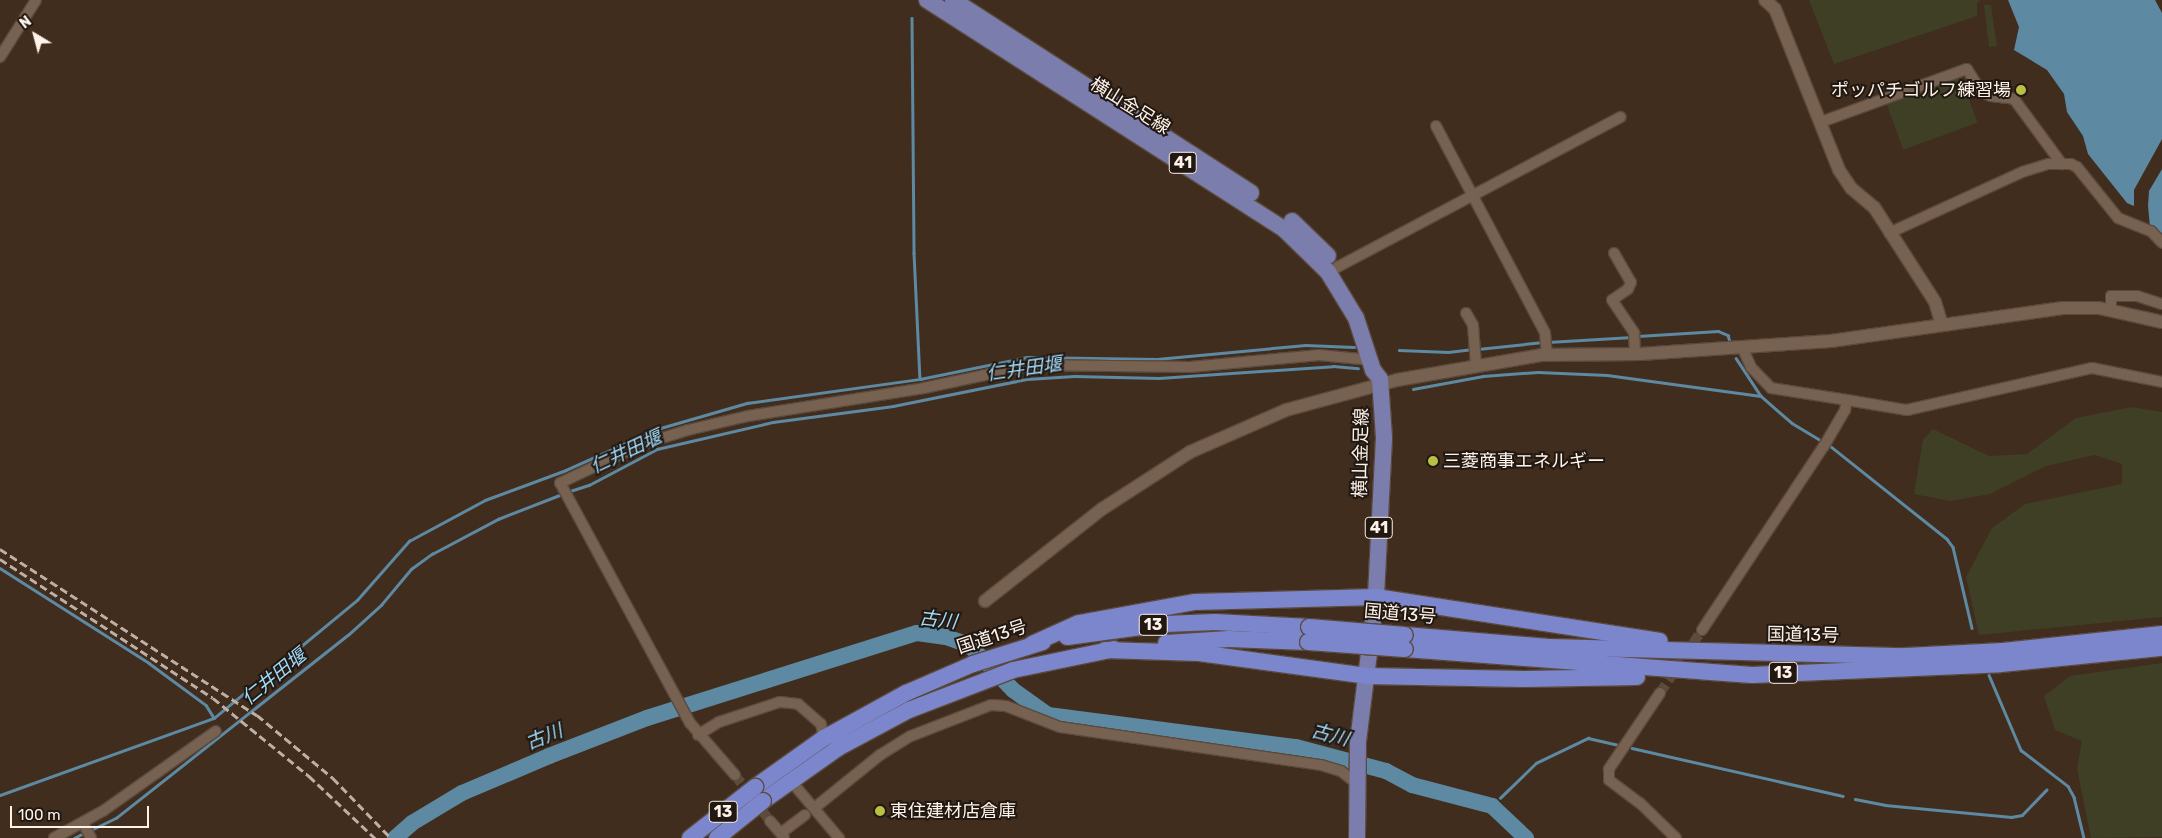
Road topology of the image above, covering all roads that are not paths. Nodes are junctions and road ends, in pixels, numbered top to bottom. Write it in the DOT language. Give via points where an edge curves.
graph roads {
  1 [pos="36,0"];
  2 [pos="927,0"];
  3 [pos="953,0"];
  4 [pos="1765,0"];
  5 [pos="0,57"];
  6 [pos="1621,117"];
  7 [pos="1821,122"];
  8 [pos="1436,126"];
  9 [pos="2062,164"];
  10 [pos="1473,195"];
  11 [pos="1888,232"];
  12 [pos="2162,243"];
  13 [pos="1614,253"];
  14 [pos="1333,270"];
  15 [pos="2162,304"];
  16 [pos="2111,311"];
  17 [pos="1466,313"];
  18 [pos="2162,322"];
  19 [pos="1942,325"];
  20 [pos="1634,344"];
  21 [pos="1547,347"];
  22 [pos="1743,349"];
  23 [pos="1475,354"];
  24 [pos="1371,360"];
  25 [pos="1380,382"];
  26 [pos="2162,382"];
  27 [pos="1847,400"];
  28 [pos="1376,597"];
  29 [pos="985,601"];
  30 [pos="1702,630"];
  31 [pos="1308,634"];
  32 [pos="2162,634"];
  33 [pos="1405,642"];
  34 [pos="1032,644"];
  35 [pos="2162,648"];
  36 [pos="1105,650"];
  37 [pos="1774,654"];
  38 [pos="1752,674"];
  39 [pos="1366,676"];
  40 [pos="1660,693"];
  41 [pos="216,731"];
  42 [pos="698,735"];
  43 [pos="824,738"];
  44 [pos="735,775"];
  45 [pos="791,781"];
  46 [pos="1357,784"];
  47 [pos="818,805"];
  48 [pos="805,815"];
  49 [pos="770,820"];
  50 [pos="83,823"];
  51 [pos="783,836"];
  52 [pos="54,838"];
  53 [pos="91,838"];
  54 [pos="690,838"];
  55 [pos="717,838"];
  56 [pos="839,838"];
  57 [pos="1356,838"];
  58 [pos="1676,838"];
  1 -- 5 [label="street"];
  2 -- 14 [label="main road, 横山金足線 / 41" via="1270,218"];
  3 -- 14 [label="main road, 横山金足線 / 41" via="1278,211 1312,238"];
  4 -- 7 [label="street" via="1775,9"];
  6 -- 10 [label="street"];
  7 -- 9 [label="street" via="1967,69 1982,91 2014,99"];
  7 -- 11 [label="street" via="1839,170 1851,188 1874,207"];
  8 -- 10 [label="street"];
  9 -- 11 [label="street" via="2049,164 2022,172"];
  9 -- 12 [label="street" via="2078,167 2118,218 2151,231"];
  10 -- 14 [label="street"];
  10 -- 21 [label="street"];
  11 -- 19 [label="street" via="1935,302"];
  13 -- 20 [label="street" via="1632,282 1628,289 1612,300"];
  14 -- 24 [label="main road, 横山金足線 / 41" via="1356,318"];
  14 -- 25 [label="main road, 横山金足線 / 41" via="1358,297 1373,329 1384,368"];
  15 -- 16 [label="street" via="2137,296 2111,296"];
  16 -- 18 [label="street"];
  16 -- 19 [label="street" via="2063,308"];
  17 -- 23 [label="street" via="1473,326"];
  19 -- 22 [label="street" via="1830,342"];
  20 -- 21 [label="street"];
  20 -- 22 [label="street"];
  21 -- 23 [label="street"];
  22 -- 27 [label="street" via="1751,367 1771,388"];
  23 -- 25 [label="street"];
  24 -- 25 [label="main road, 横山金足線 / 41"];
  24 -- 42 [label="street" via="1319,355 1190,367 1032,366 924,388 748,416 688,430 643,444 560,483"];
  25 -- 28 [label="main road, 横山金足線 / 41" via="1384,438"];
  25 -- 29 [label="street" via="1286,410 1190,452 1102,509"];
  26 -- 27 [label="street" via="2092,368 1907,410"];
  27 -- 30 [label="street" via="1845,410 1824,446"];
  28 -- 34 [label="highway, 13" via="1195,602 1079,623"];
  28 -- 37 [label="highway, 13" via="1507,620"];
  28 -- 39 [label="main road, 横山金足線 / 41"];
  31 -- 33 [label="highway, 国道13号 / 13, bridge"];
  31 -- 34 [label="highway, 国道13号 / 13" via="1215,622 1165,624"];
  31 -- 36 [label="highway, 国道13号 / 13"];
  32 -- 37 [label="highway, 国道13号 / 13" via="2003,651 1904,656"];
  33 -- 37 [label="highway, 国道13号 / 13"];
  33 -- 38 [label="highway, 国道13号 / 13"];
  34 -- 43 [label="highway, 国道13号 / 13" via="973,664 906,693"];
  35 -- 38 [label="highway, 国道13号 / 13" via="2001,664"];
  36 -- 39 [label="highway, 13" via="1199,653"];
  36 -- 45 [label="highway, 国道13号 / 13" via="986,679 881,725 838,748"];
  38 -- 39 [label="highway, 13" via="1524,679"];
  39 -- 46 [label="main road, 41"];
  40 -- 58 [label="street" via="1609,768 1609,780 1640,803"];
  41 -- 50 [label="street"];
  42 -- 43 [label="street" via="719,722 780,702 798,704 821,724"];
  42 -- 44 [label="street"];
  43 -- 54 [label="highway, 国道13号 / 13, bridge"];
  45 -- 55 [label="highway, 国道13号 / 13, bridge"];
  45 -- 56 [label="street"];
  46 -- 47 [label="street" via="1341,770 1321,765 1060,727 1006,706 991,705 911,736 880,755"];
  46 -- 57 [label="main road, 41"];
  48 -- 51 [label="street"];
  49 -- 51 [label="street"];
  50 -- 52 [label="street"];
  50 -- 53 [label="street"];
}
